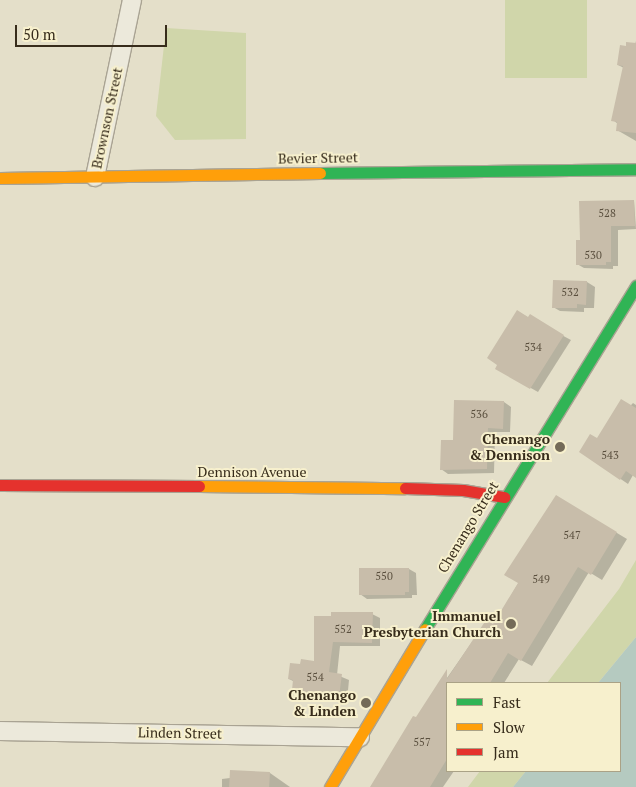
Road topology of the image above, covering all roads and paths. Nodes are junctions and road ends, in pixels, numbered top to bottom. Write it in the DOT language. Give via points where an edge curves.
graph roads {
  1 [pos="132,0"];
  2 [pos="636,169"];
  3 [pos="95,177"];
  4 [pos="0,178"];
  5 [pos="636,286"];
  6 [pos="0,485"];
  7 [pos="504,496"];
  8 [pos="0,731"];
  9 [pos="360,736"];
  10 [pos="330,787"];
  1 -- 3 [label="street, Brownson Street"];
  2 -- 3 [label="street, Bevier Street"];
  3 -- 4 [label="street, Bevier Street"];
  5 -- 7 [label="street, Chenango Street"];
  6 -- 7 [label="street, Dennison Avenue" via="357,487 463,490"];
  7 -- 9 [label="street, Chenango Street"];
  8 -- 9 [label="street, Linden Street"];
  9 -- 10 [label="street, Chenango Street"];
}
